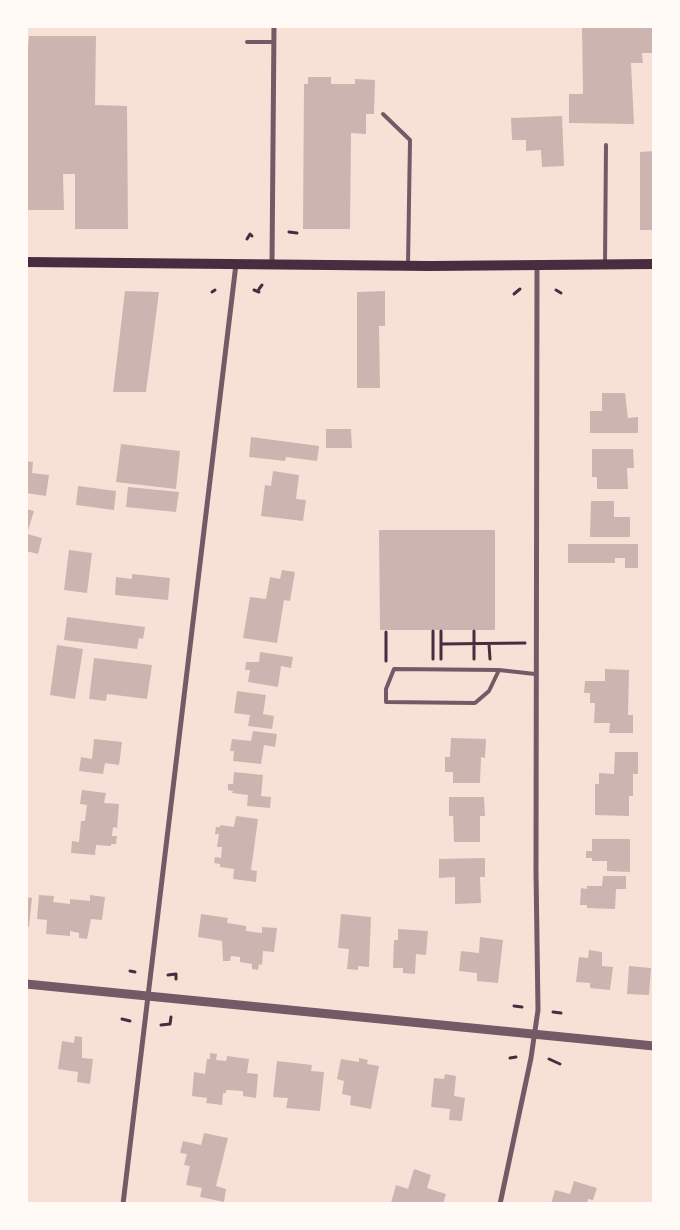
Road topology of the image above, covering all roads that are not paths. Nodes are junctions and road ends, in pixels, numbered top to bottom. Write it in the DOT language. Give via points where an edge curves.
graph roads {
  1 [pos="274,26"];
  2 [pos="247,42"];
  3 [pos="274,42"];
  4 [pos="383,114"];
  5 [pos="606,145"];
  6 [pos="26,262"];
  7 [pos="236,263"];
  8 [pos="272,263"];
  9 [pos="605,264"];
  10 [pos="654,264"];
  11 [pos="408,265"];
  12 [pos="537,265"];
  13 [pos="499,670"];
  14 [pos="536,674"];
  15 [pos="26,984"];
  16 [pos="147,996"];
  17 [pos="536,1034"];
  18 [pos="654,1046"];
  19 [pos="123,1204"];
  20 [pos="500,1204"];
  1 -- 3 [label="street"];
  2 -- 3 [label="lane"];
  3 -- 8 [label="street"];
  4 -- 11 [label="lane" via="410,140"];
  5 -- 9 [label="lane"];
  6 -- 7 [label="main road"];
  7 -- 8 [label="main road"];
  7 -- 16 [label="street"];
  8 -- 11 [label="main road"];
  9 -- 10 [label="main road"];
  9 -- 12 [label="main road"];
  11 -- 12 [label="main road"];
  12 -- 14 [label="street"];
  13 -- 13 [label="lane" via="394,669 386,689 386,702 475,703 489,690"];
  13 -- 14 [label="lane"];
  14 -- 17 [label="street"];
  15 -- 16 [label="street"];
  16 -- 17 [label="street"];
  16 -- 19 [label="street"];
  17 -- 18 [label="street"];
  17 -- 20 [label="street"];
}
